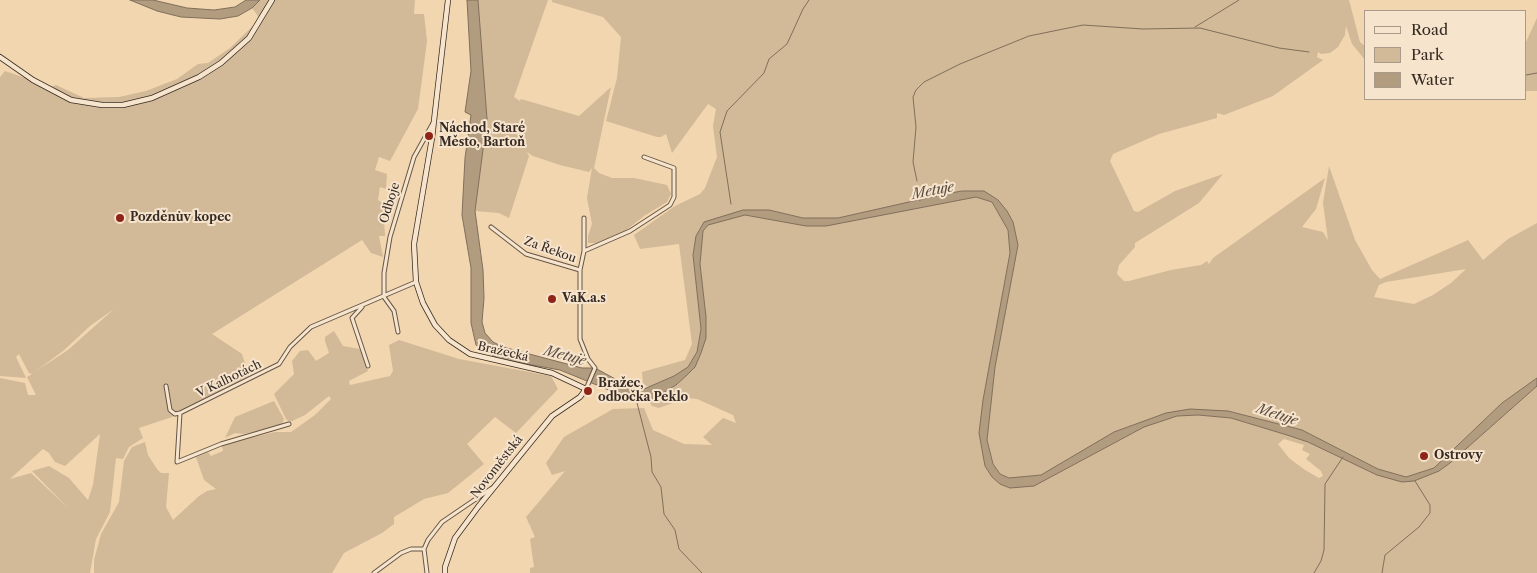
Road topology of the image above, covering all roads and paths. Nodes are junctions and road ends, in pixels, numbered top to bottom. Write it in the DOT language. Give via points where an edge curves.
graph roads {
  1 [pos="272,0"];
  2 [pos="448,0"];
  3 [pos="0,58"];
  4 [pos="435,120"];
  5 [pos="432,138"];
  6 [pos="644,157"];
  7 [pos="584,218"];
  8 [pos="491,227"];
  9 [pos="584,251"];
  10 [pos="580,270"];
  11 [pos="416,282"];
  12 [pos="384,297"];
  13 [pos="362,306"];
  14 [pos="398,332"];
  15 [pos="368,366"];
  16 [pos="166,386"];
  17 [pos="587,387"];
  18 [pos="180,413"];
  19 [pos="289,424"];
  20 [pos="497,485"];
  21 [pos="424,549"];
  22 [pos="374,573"];
  23 [pos="427,573"];
  24 [pos="445,573"];
  1 -- 3 [label="street" via="250,38 237,51 199,77 152,98 123,105 71,100"];
  2 -- 4 [label="street, Odboje"];
  4 -- 5 [label="street, Odboje"];
  4 -- 12 [label="street, Odboje" via="414,157 390,237"];
  5 -- 11 [label="street, Bražecká" via="414,244"];
  6 -- 9 [label="street" via="674,168 675,188 670,205 630,231"];
  7 -- 9 [label="street"];
  8 -- 10 [label="street, Za Řekou" via="526,254"];
  9 -- 10 [label="street"];
  10 -- 17 [label="street" via="580,338 595,368"];
  11 -- 12 [label="street, V Kalhotách"];
  11 -- 17 [label="street, Bražecká" via="435,325 470,354 552,373"];
  12 -- 13 [label="street, V Kalhotách"];
  12 -- 14 [label="street" via="394,311"];
  13 -- 15 [label="street" via="352,318"];
  13 -- 18 [label="street, V Kalhotách" via="311,327 290,347 279,364"];
  16 -- 18 [label="street" via="170,410"];
  17 -- 20 [label="street, Novoměstská" via="580,397 552,416"];
  18 -- 19 [label="street" via="177,462 221,444"];
  20 -- 21 [label="street" via="442,522"];
  20 -- 24 [label="street, Novoměstská" via="455,538"];
  21 -- 22 [label="street" via="401,553"];
  21 -- 23 [label="street"];
}
